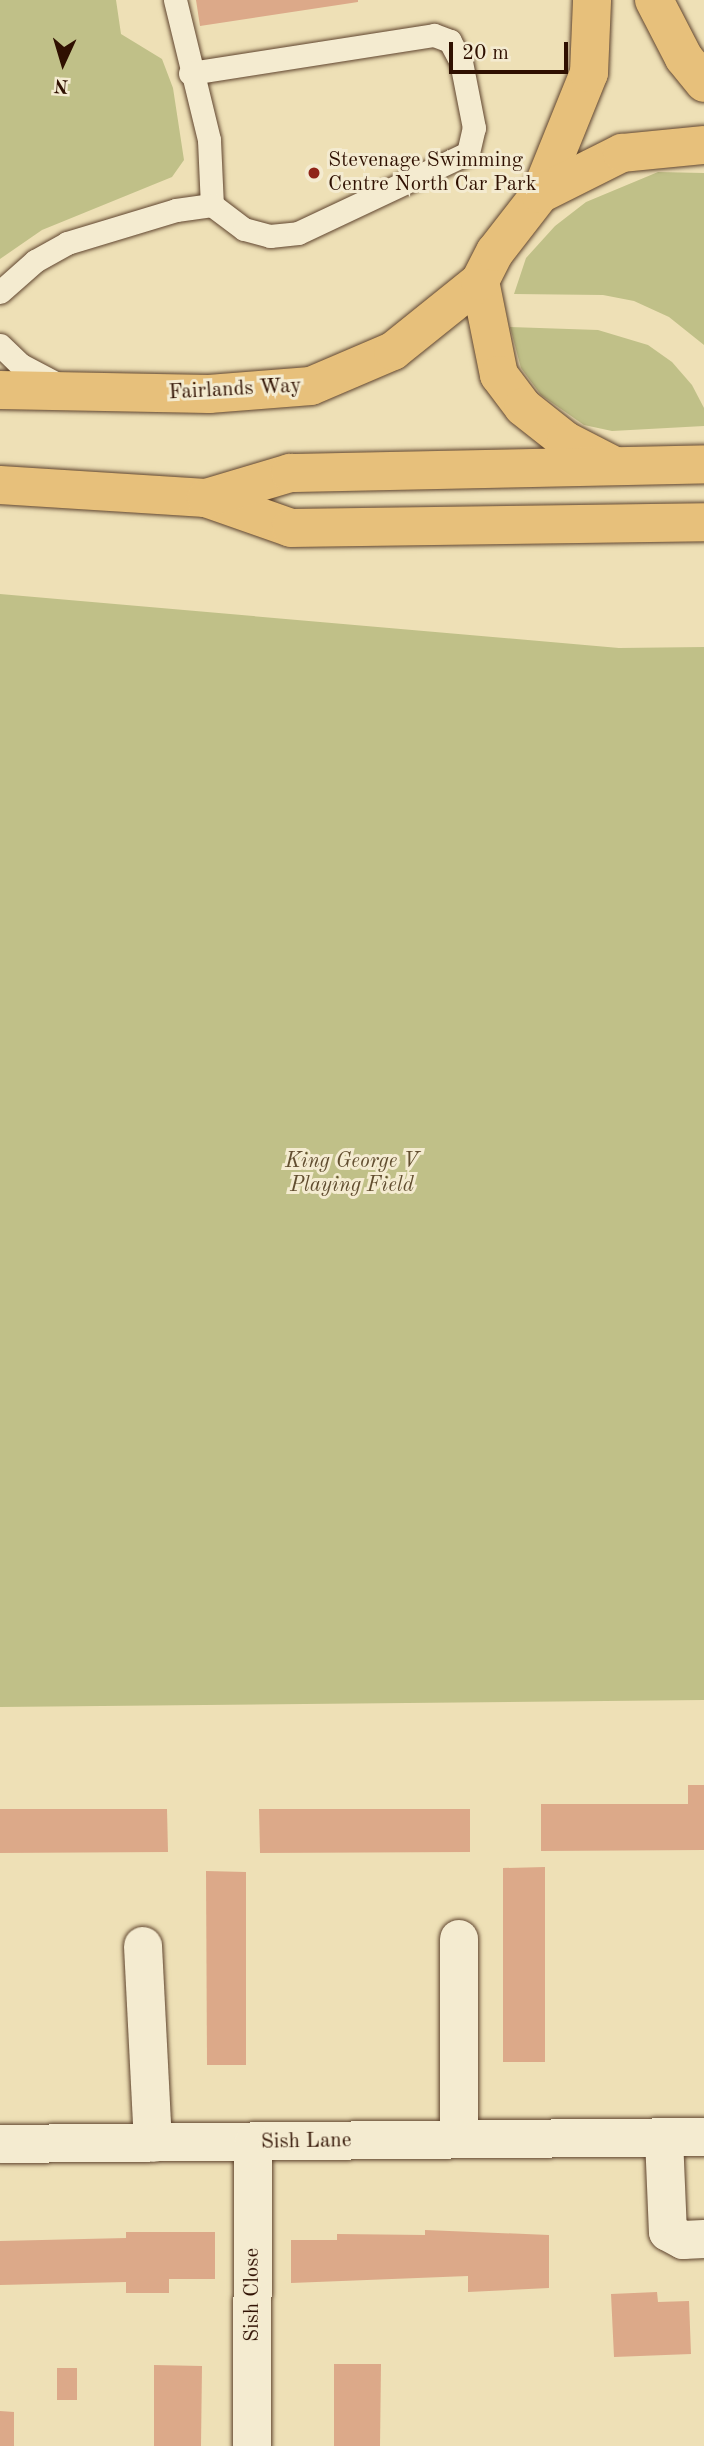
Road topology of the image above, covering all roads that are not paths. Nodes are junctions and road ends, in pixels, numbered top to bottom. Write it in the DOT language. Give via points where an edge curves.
graph roads {
  1 [pos="175,0"];
  2 [pos="592,0"];
  3 [pos="654,0"];
  4 [pos="190,73"];
  5 [pos="704,83"];
  6 [pos="704,145"];
  7 [pos="540,194"];
  8 [pos="212,205"];
  9 [pos="480,281"];
  10 [pos="0,292"];
  11 [pos="0,345"];
  12 [pos="0,390"];
  13 [pos="74,392"];
  14 [pos="704,464"];
  15 [pos="616,467"];
  16 [pos="0,485"];
  17 [pos="206,498"];
  18 [pos="704,523"];
  19 [pos="459,1939"];
  20 [pos="143,1946"];
  21 [pos="704,2137"];
  22 [pos="664,2138"];
  23 [pos="459,2139"];
  24 [pos="153,2143"];
  25 [pos="254,2143"];
  26 [pos="0,2144"];
  27 [pos="704,2239"];
  28 [pos="252,2446"];
  1 -- 4 [label="lane"];
  2 -- 7 [label="main road" via="589,73"];
  3 -- 5 [label="main road" via="684,58"];
  4 -- 8 [label="lane" via="209,140"];
  4 -- 8 [label="lane" via="434,35 450,41 461,62 474,128 468,153 447,167 299,233 270,236 244,229"];
  6 -- 7 [label="main road, Fairlands Way" via="622,153"];
  7 -- 9 [label="main road, Fairlands Way" via="495,252"];
  8 -- 10 [label="lane" via="67,243 35,261"];
  9 -- 13 [label="main road, Fairlands Way" via="393,351 311,386 209,394"];
  9 -- 15 [label="main road" via="499,374 523,407 566,441"];
  11 -- 13 [label="lane" via="21,365"];
  12 -- 13 [label="main road, Fairlands Way"];
  14 -- 15 [label="main road"];
  15 -- 17 [label="main road" via="290,473"];
  16 -- 17 [label="main road"];
  17 -- 18 [label="main road" via="290,528"];
  19 -- 23 [label="street"];
  20 -- 24 [label="street"];
  21 -- 22 [label="street, Sish Lane"];
  22 -- 23 [label="street, Sish Lane"];
  22 -- 27 [label="street" via="668,2232 683,2240"];
  23 -- 25 [label="street, Sish Lane"];
  24 -- 25 [label="street, Sish Lane"];
  24 -- 26 [label="street, Sish Lane"];
  25 -- 28 [label="street, Sish Close"];
}
